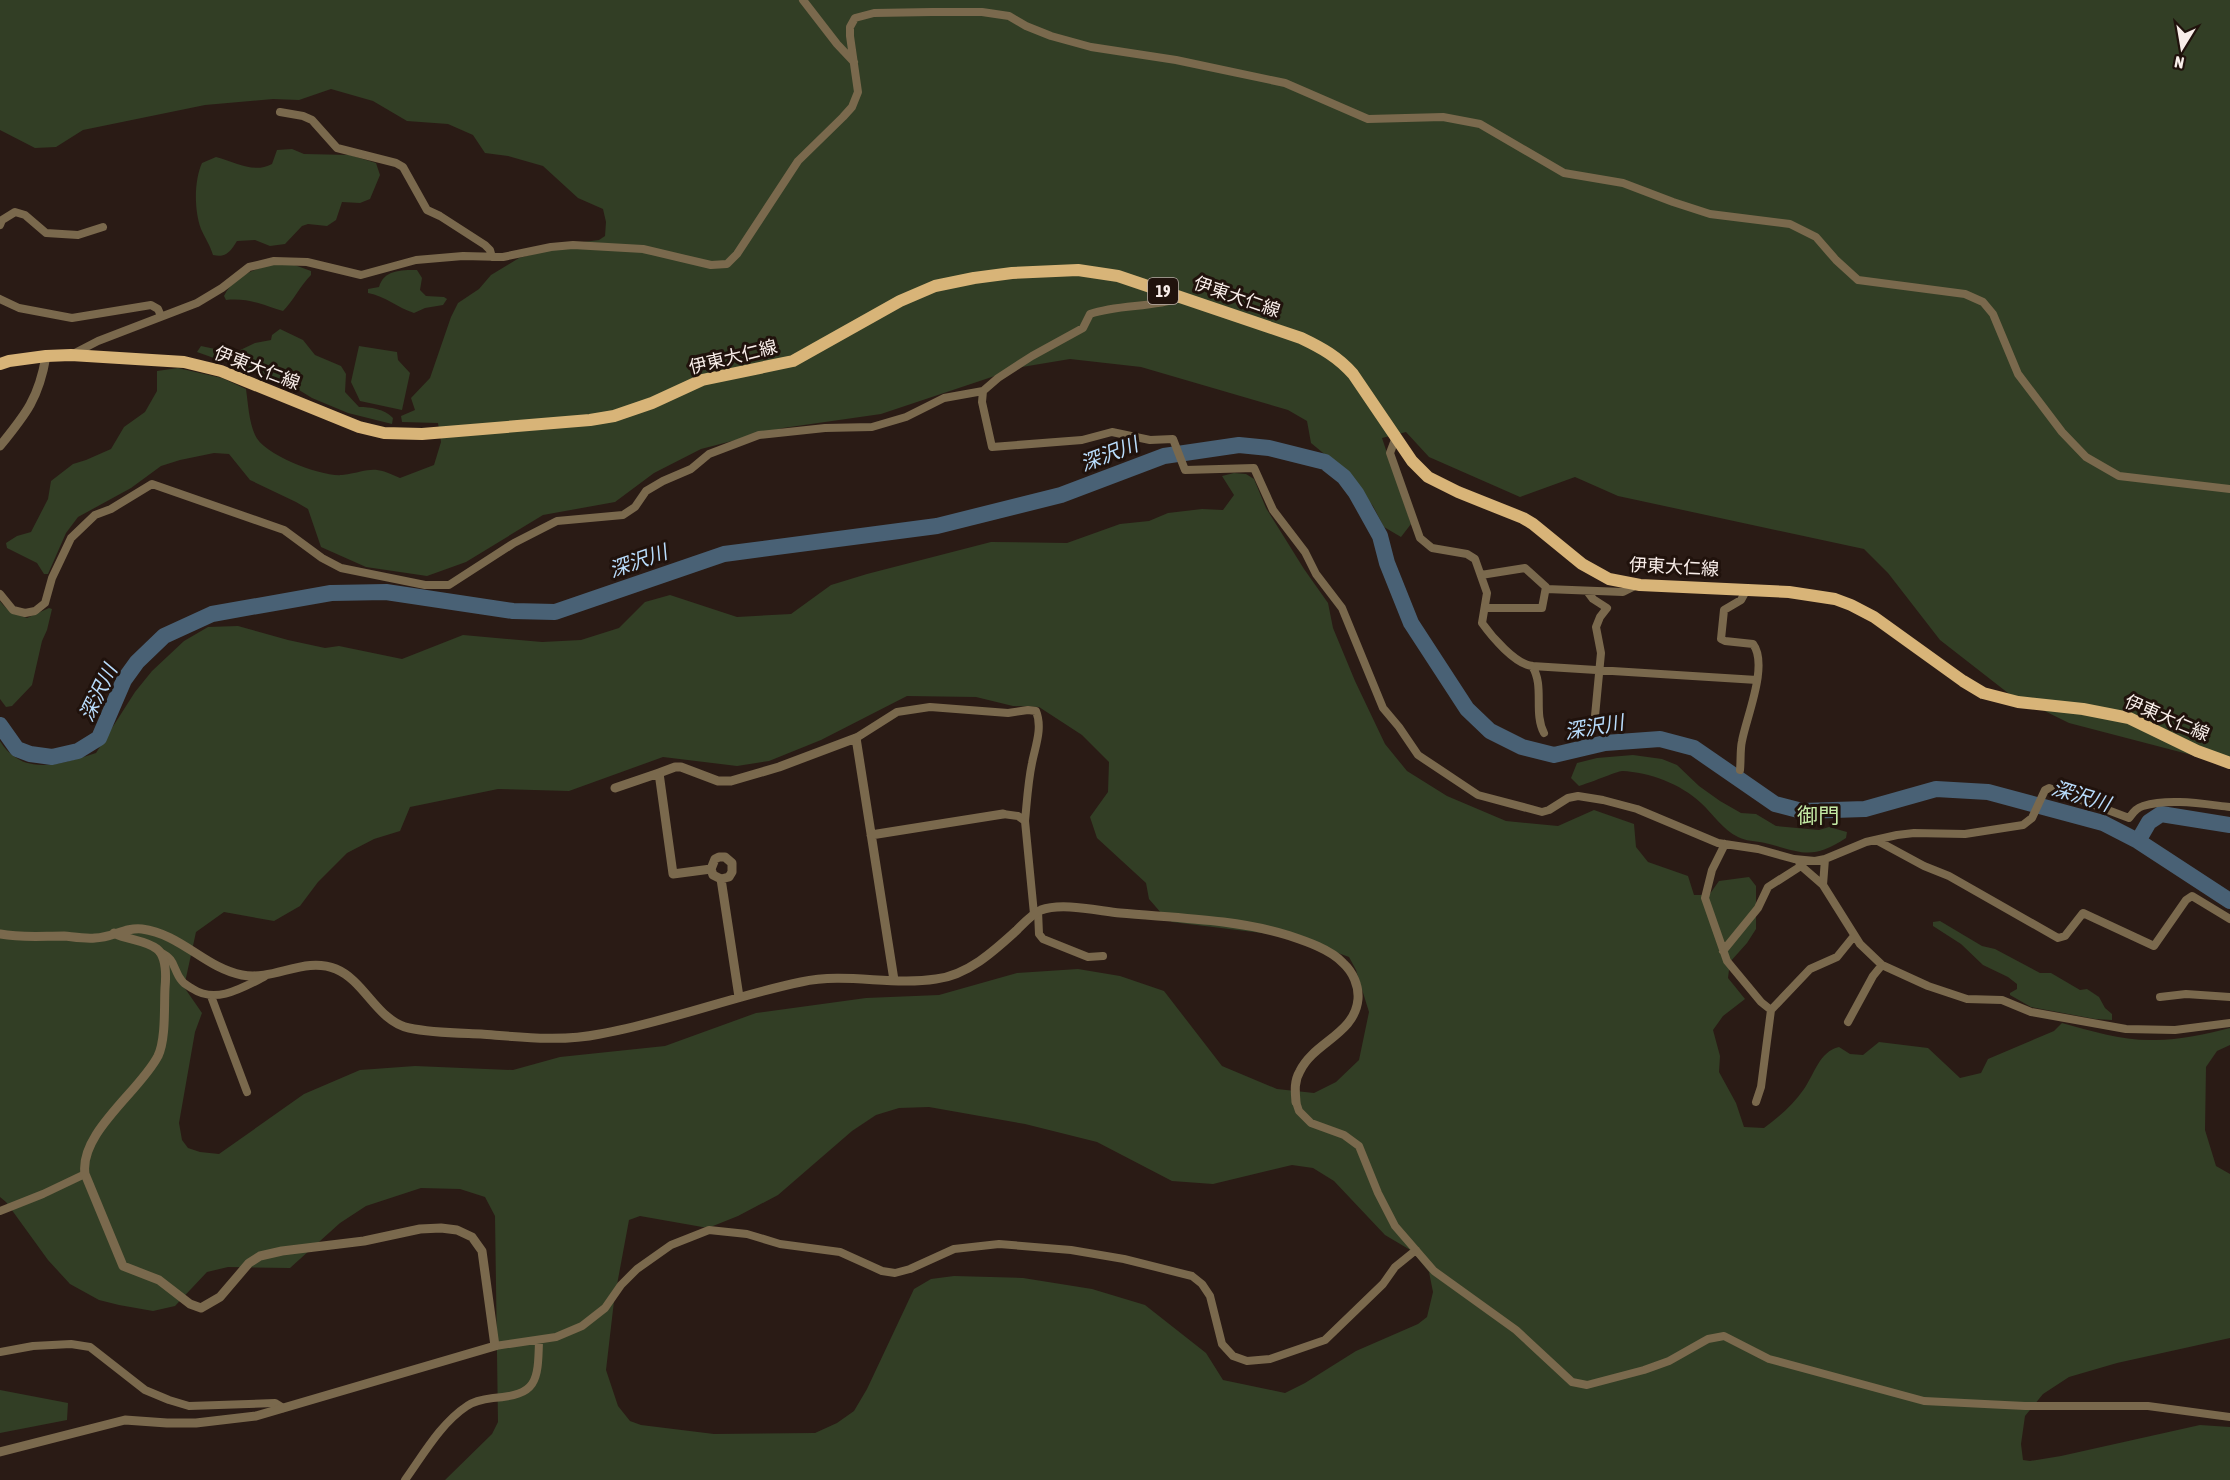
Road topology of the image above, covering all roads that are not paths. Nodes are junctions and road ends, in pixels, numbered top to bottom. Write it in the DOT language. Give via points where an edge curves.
graph roads {
  1 [pos="802,0"];
  2 [pos="854,62"];
  3 [pos="280,112"];
  4 [pos="0,225"];
  5 [pos="103,227"];
  6 [pos="492,257"];
  7 [pos="1183,297"];
  8 [pos="0,299"];
  9 [pos="161,316"];
  10 [pos="71,355"];
  11 [pos="45,356"];
  12 [pos="0,364"];
  13 [pos="983,391"];
  14 [pos="1396,437"];
  15 [pos="0,446"];
  16 [pos="2230,489"];
  17 [pos="1481,575"];
  18 [pos="1637,585"];
  19 [pos="1546,588"];
  20 [pos="1747,589"];
  21 [pos="1587,591"];
  22 [pos="0,594"];
  23 [pos="1485,608"];
  24 [pos="1532,666"];
  25 [pos="1599,670"];
  26 [pos="1757,680"];
  27 [pos="1596,728"];
  28 [pos="1544,733"];
  29 [pos="856,738"];
  30 [pos="2230,764"];
  31 [pos="1740,770"];
  32 [pos="658,773"];
  33 [pos="615,789"];
  34 [pos="2230,807"];
  35 [pos="1003,814"];
  36 [pos="1025,821"];
  37 [pos="871,835"];
  38 [pos="1876,840"];
  39 [pos="1725,844"];
  40 [pos="1825,859"];
  41 [pos="1800,863"];
  42 [pos="711,869"];
  43 [pos="721,879"];
  44 [pos="1824,885"];
  45 [pos="1036,913"];
  46 [pos="2230,919"];
  47 [pos="114,933"];
  48 [pos="0,934"];
  49 [pos="1854,936"];
  50 [pos="1723,951"];
  51 [pos="160,952"];
  52 [pos="1103,956"];
  53 [pos="1882,965"];
  54 [pos="264,977"];
  55 [pos="894,980"];
  56 [pos="212,996"];
  57 [pos="739,997"];
  58 [pos="2160,997"];
  59 [pos="2230,997"];
  60 [pos="1771,1010"];
  61 [pos="1848,1022"];
  62 [pos="2230,1023"];
  63 [pos="247,1092"];
  64 [pos="1296,1102"];
  65 [pos="1756,1102"];
  66 [pos="85,1174"];
  67 [pos="0,1211"];
  68 [pos="1416,1250"];
  69 [pos="540,1341"];
  70 [pos="495,1346"];
  71 [pos="0,1352"];
  72 [pos="283,1408"];
  73 [pos="2230,1418"];
  74 [pos="0,1452"];
  75 [pos="405,1480"];
  1 -- 2 [label="street"];
  2 -- 6 [label="street" via="858,92 852,107 798,161 727,264 711,265 643,249 573,245"];
  2 -- 16 [label="street" via="850,27 860,16 982,12 1009,16 1051,36 1090,47 1176,60 1286,84 1368,119 1443,117 1480,124 1564,173 1623,183 1710,214 1790,224 1816,237 1858,280 1965,294 1983,302 1993,314 2018,374 2086,458 2119,476"];
  3 -- 6 [label="street" via="312,120 337,148 403,167 427,210 485,245"];
  4 -- 5 [label="street" via="15,212 46,233 78,235"];
  6 -- 9 [label="street" via="416,260 362,275 294,260 259,263 208,297"];
  7 -- 10 [label="main road, 伊東大仁線 / 19" via="1119,276 1078,270 974,278 935,286 910,297 793,360 702,380 614,416 423,434 366,429 221,371 184,362"];
  7 -- 13 [label="street" via="1090,314 1083,328 1032,356"];
  7 -- 14 [label="main road, 伊東大仁線 / 19" via="1301,338 1328,352 1353,374"];
  8 -- 9 [label="street" via="19,308 72,318 151,305"];
  9 -- 10 [label="street"];
  10 -- 11 [label="main road, 伊東大仁線 / 19"];
  11 -- 12 [label="main road, 伊東大仁線 / 19"];
  11 -- 15 [label="street" via="43,376 31,405"];
  13 -- 22 [label="street" via="944,398 906,417 872,427 759,435 709,454 691,469 646,491 635,507 623,514 557,521 513,543 449,585 425,585 341,568 284,530 152,484 95,515 71,538 45,603 35,611 13,610"];
  13 -- 39 [label="street" via="993,447 1082,440 1112,432 1173,440 1183,468 1254,468 1274,510 1342,608 1383,708 1418,755 1478,795 1542,812 1578,796 1603,800 1637,809"];
  14 -- 17 [label="street" via="1390,453 1420,538 1432,548 1472,557"];
  14 -- 18 [label="main road, 伊東大仁線 / 19" via="1428,477 1523,518 1597,574"];
  17 -- 19 [label="street" via="1525,568"];
  17 -- 23 [label="street" via="1487,594"];
  18 -- 20 [label="main road, 伊東大仁線 / 19"];
  18 -- 21 [label="street" via="1623,592"];
  19 -- 21 [label="street"];
  19 -- 23 [label="street" via="1542,608"];
  20 -- 26 [label="street" via="1741,600 1724,610 1721,639 1756,646"];
  20 -- 30 [label="main road, 伊東大仁線 / 19" via="1821,596 1851,605 1983,693 2128,718"];
  21 -- 25 [label="street" via="1607,608 1596,627 1601,653"];
  23 -- 24 [label="street" via="1481,619 1487,630 1520,662"];
  24 -- 25 [label="street"];
  24 -- 28 [label="street" via="1538,678"];
  25 -- 26 [label="street"];
  25 -- 27 [label="street"];
  26 -- 31 [label="street" via="1741,743"];
  29 -- 32 [label="street" via="730,782 681,767"];
  29 -- 36 [label="street" via="897,712 930,707 1008,713 1036,711 1037,746"];
  29 -- 37 [label="street"];
  32 -- 33 [label="street"];
  32 -- 42 [label="street" via="674,874"];
  34 -- 38 [label="street" via="2141,806 2129,818 2049,788 2044,790 2032,818 2023,825 1965,834 1914,833"];
  35 -- 36 [label="street"];
  35 -- 37 [label="street"];
  36 -- 45 [label="street"];
  37 -- 55 [label="street"];
  38 -- 40 [label="street"];
  38 -- 46 [label="street" via="2058,938 2065,936 2083,913 2154,946 2193,896"];
  39 -- 41 [label="street" via="1758,849"];
  39 -- 50 [label="street" via="1712,870 1705,898"];
  40 -- 41 [label="street"];
  40 -- 44 [label="street"];
  41 -- 44 [label="street"];
  41 -- 50 [label="street" via="1768,887 1758,908"];
  42 -- 43 [label="street"];
  42 -- 43 [label="street" via="719,857 730,860 732,872"];
  43 -- 57 [label="street"];
  44 -- 49 [label="street"];
  45 -- 52 [label="street" via="1043,939 1088,957"];
  45 -- 55 [label="street" via="965,970 936,980"];
  45 -- 64 [label="street" via="1058,907 1234,925 1285,934 1335,956 1355,981 1359,992 1357,1008 1344,1029 1303,1065 1295,1085"];
  47 -- 48 [label="street" via="96,938"];
  47 -- 51 [label="street"];
  47 -- 54 [label="street" via="135,929 170,936 238,975"];
  49 -- 53 [label="street"];
  49 -- 60 [label="street" via="1837,957 1810,969"];
  50 -- 60 [label="street" via="1739,978"];
  51 -- 56 [label="street" via="170,957 182,981"];
  51 -- 66 [label="street" via="166,978 157,1058 92,1141"];
  53 -- 61 [label="street"];
  53 -- 62 [label="street" via="1967,999 2008,1001 2031,1012 2106,1026 2175,1030"];
  54 -- 56 [label="street" via="234,992"];
  54 -- 57 [label="street" via="320,964 346,974 400,1025 520,1037 599,1035"];
  55 -- 57 [label="street" via="823,978"];
  56 -- 63 [label="street"];
  58 -- 59 [label="street"];
  60 -- 65 [label="street"];
  64 -- 68 [label="street" via="1311,1123 1344,1135 1359,1146 1395,1226"];
  66 -- 67 [label="street"];
  66 -- 70 [label="street" via="123,1266 159,1280 201,1308 220,1297 260,1256 420,1229 457,1230 472,1237 482,1251"];
  68 -- 69 [label="street" via="1325,1340 1270,1359 1247,1361 1233,1356 1222,1344 1210,1296 1191,1276 1135,1262 1071,1250 999,1244 954,1249 895,1273 840,1252 709,1230 671,1245 637,1269 605,1308 582,1326"];
  68 -- 73 [label="street" via="1441,1277 1516,1330 1566,1378 1581,1385 1644,1370 1670,1361 1708,1339 1724,1336 1769,1359 1924,1401 2148,1406"];
  69 -- 70 [label="street"];
  69 -- 75 [label="street" via="537,1372 526,1391 466,1406 430,1444"];
  70 -- 72 [label="street"];
  71 -- 72 [label="street" via="33,1346 90,1347 145,1390 169,1400 189,1406 275,1403"];
  72 -- 74 [label="street" via="256,1416 196,1423 125,1420"];
}
